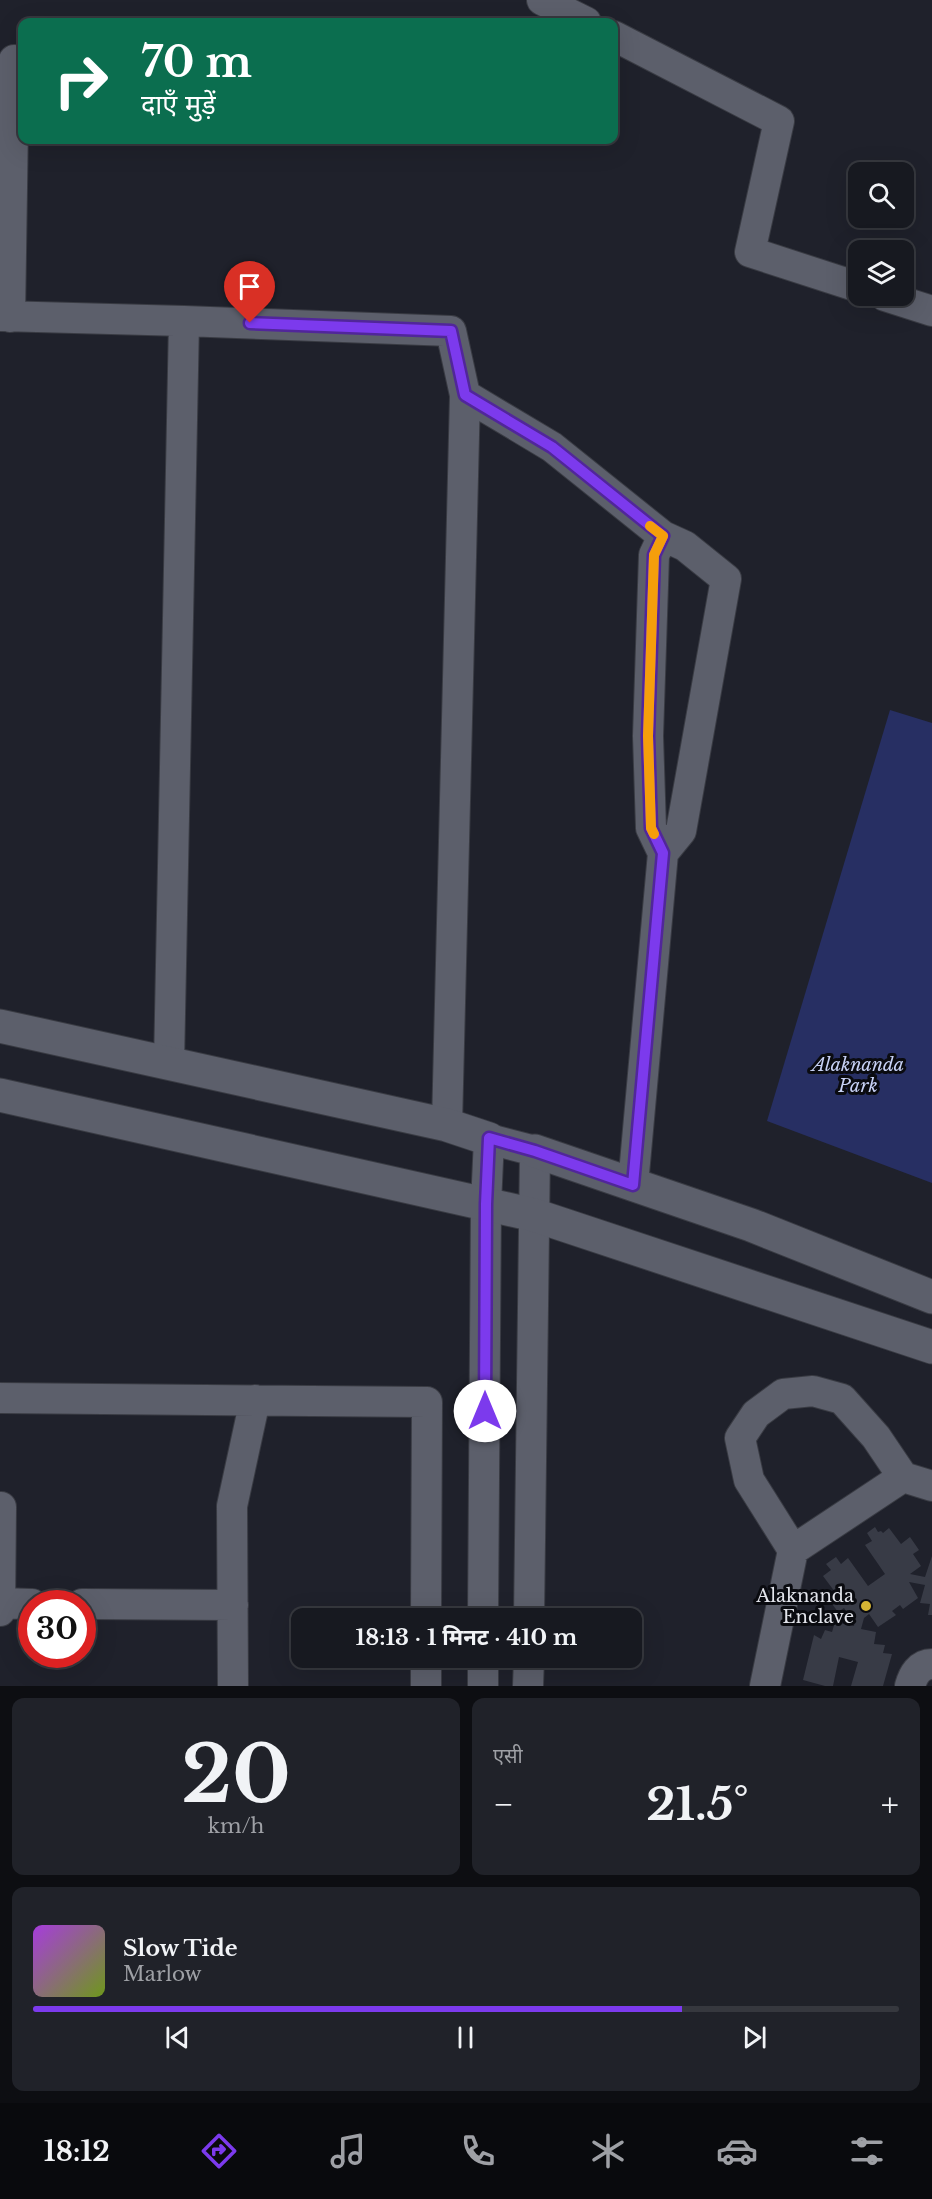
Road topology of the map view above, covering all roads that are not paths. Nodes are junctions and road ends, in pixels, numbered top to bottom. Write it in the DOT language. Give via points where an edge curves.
graph roads {
  1 [pos="542,0"];
  2 [pos="578,18"];
  3 [pos="618,38"];
  4 [pos="12,60"];
  5 [pos="848,284"];
  6 [pos="914,305"];
  7 [pos="932,311"];
  8 [pos="5,317"];
  9 [pos="184,321"];
  10 [pos="465,395"];
  11 [pos="663,536"];
  12 [pos="663,853"];
  13 [pos="0,1026"];
  14 [pos="169,1064"];
  15 [pos="0,1095"];
  16 [pos="447,1125"];
  17 [pos="489,1138"];
  18 [pos="535,1151"];
  19 [pos="633,1185"];
  20 [pos="486,1204"];
  21 [pos="534,1215"];
  22 [pos="932,1297"];
  23 [pos="932,1347"];
  24 [pos="0,1398"];
  25 [pos="255,1400"];
  26 [pos="903,1476"];
  27 [pos="932,1486"];
  28 [pos="1,1507"];
  29 [pos="793,1550"];
  30 [pos="0,1603"];
  31 [pos="18,1604"];
  32 [pos="96,1604"];
  33 [pos="233,1605"];
  34 [pos="426,1608"];
  35 [pos="483,1608"];
  36 [pos="529,1608"];
  37 [pos="0,1611"];
  38 [pos="932,1664"];
  39 [pos="426,1668"];
  40 [pos="483,1668"];
  41 [pos="529,1668"];
  42 [pos="233,1686"];
  43 [pos="426,1686"];
  44 [pos="483,1686"];
  45 [pos="528,1686"];
  46 [pos="765,1686"];
  47 [pos="910,1686"];
  1 -- 2 [label="street"];
  3 -- 5 [label="street" via="779,121 750,252"];
  4 -- 8 [label="street"];
  6 -- 7 [label="street"];
  8 -- 9 [label="street"];
  9 -- 10 [label="street" via="451,331"];
  9 -- 14 [label="street"];
  10 -- 11 [label="street" via="552,447"];
  10 -- 16 [label="street"];
  11 -- 12 [label="street" via="654,555 648,736 651,828"];
  11 -- 12 [label="street" via="685,546 726,579 681,831"];
  12 -- 19 [label="street"];
  13 -- 14 [label="street"];
  14 -- 16 [label="street"];
  15 -- 20 [label="street"];
  16 -- 17 [label="street"];
  17 -- 18 [label="street"];
  17 -- 20 [label="street"];
  18 -- 19 [label="street"];
  18 -- 21 [label="street"];
  19 -- 22 [label="street" via="751,1225"];
  20 -- 21 [label="street"];
  20 -- 35 [label="street"];
  21 -- 23 [label="street"];
  21 -- 36 [label="street"];
  24 -- 25 [label="street"];
  25 -- 33 [label="street" via="232,1506"];
  25 -- 34 [label="street" via="427,1402"];
  26 -- 27 [label="street"];
  26 -- 29 [label="street"];
  26 -- 29 [label="street" via="876,1437 842,1399 813,1391 783,1394 756,1414 740,1438 749,1480"];
  28 -- 30 [label="street"];
  29 -- 46 [label="street"];
  30 -- 31 [label="street"];
  30 -- 37 [label="street"];
  32 -- 33 [label="street"];
  33 -- 42 [label="street"];
  38 -- 47 [label="street" via="926,1664 913,1675"];
  39 -- 43 [label="street"];
  40 -- 44 [label="street"];
  41 -- 45 [label="street"];
}
